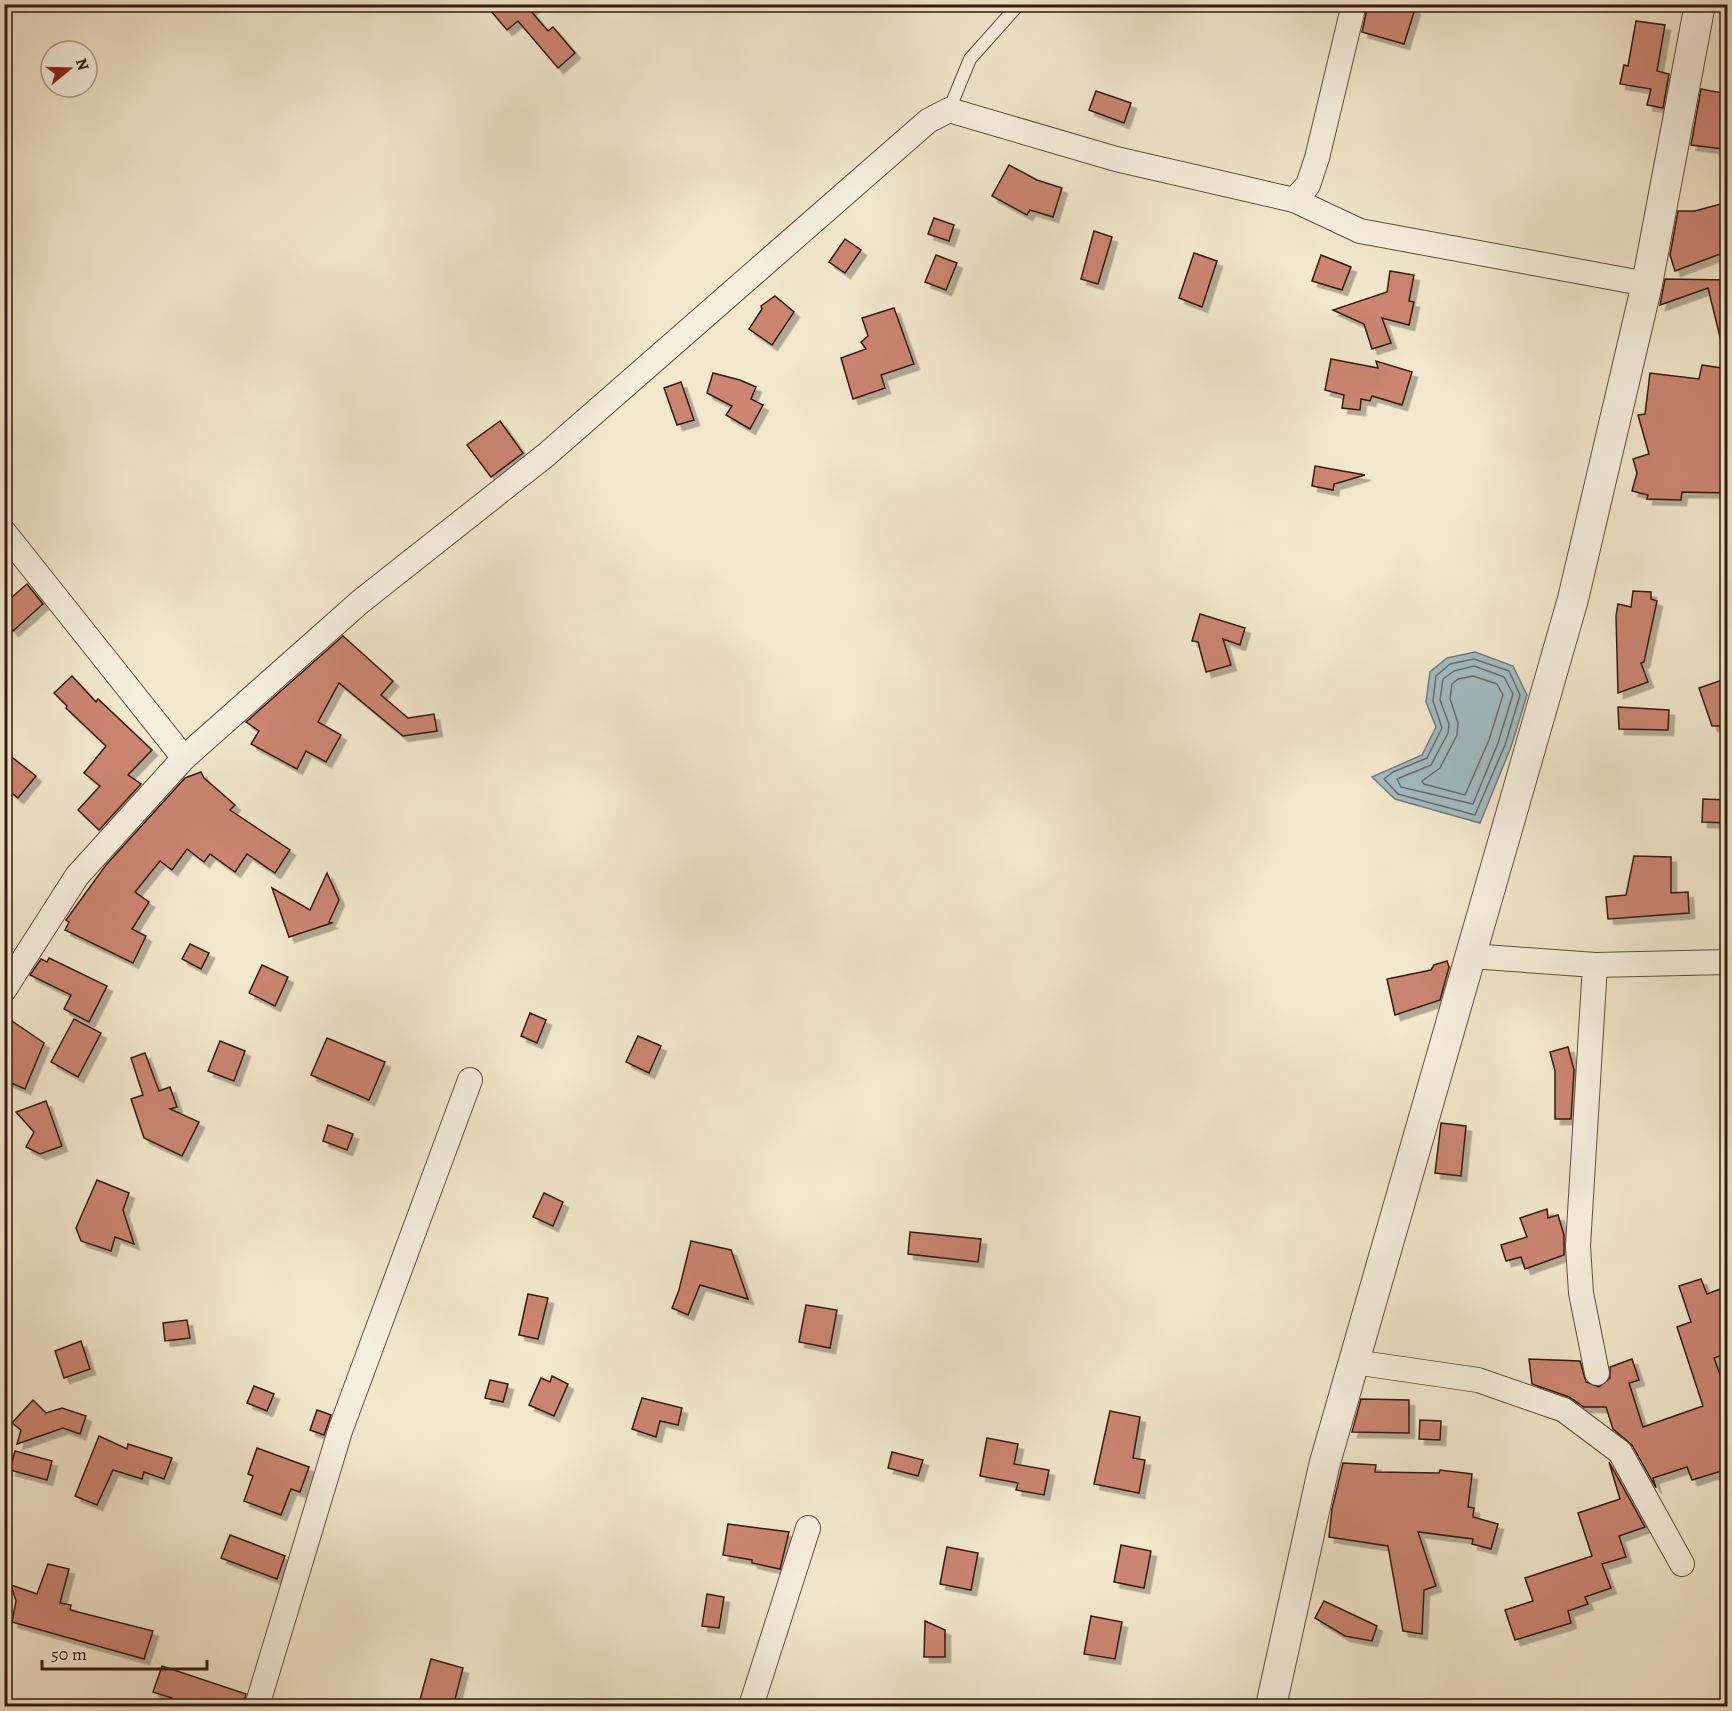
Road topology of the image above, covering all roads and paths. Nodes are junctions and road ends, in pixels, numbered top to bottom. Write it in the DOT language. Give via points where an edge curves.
graph roads {
  1 [pos="1019,4"];
  2 [pos="1354,4"];
  3 [pos="1700,4"];
  4 [pos="949,110"];
  5 [pos="1294,200"];
  6 [pos="1647,284"];
  7 [pos="4,532"];
  8 [pos="184,758"];
  9 [pos="1471,956"];
  10 [pos="1728,962"];
  11 [pos="1595,965"];
  12 [pos="4,990"];
  13 [pos="470,1080"];
  14 [pos="1354,1362"];
  15 [pos="1597,1374"];
  16 [pos="808,1528"];
  17 [pos="1682,1564"];
  18 [pos="257,1707"];
  19 [pos="751,1707"];
  20 [pos="1271,1707"];
  1 -- 4 [label="lane" via="970,59"];
  2 -- 5 [label="street" via="1317,158 1308,185"];
  3 -- 6 [label="street"];
  4 -- 5 [label="street" via="1116,159"];
  4 -- 8 [label="street" via="928,121 546,455 360,602"];
  5 -- 6 [label="street" via="1360,231"];
  6 -- 9 [label="street" via="1573,599"];
  7 -- 8 [label="street"];
  8 -- 12 [label="street" via="77,876"];
  9 -- 11 [label="street"];
  9 -- 14 [label="street"];
  10 -- 11 [label="street"];
  11 -- 15 [label="street" via="1578,1246 1581,1293"];
  13 -- 18 [label="street" via="340,1431"];
  14 -- 17 [label="street" via="1478,1380 1564,1410 1620,1452"];
  14 -- 20 [label="street" via="1324,1466"];
  16 -- 19 [label="street"];
}
